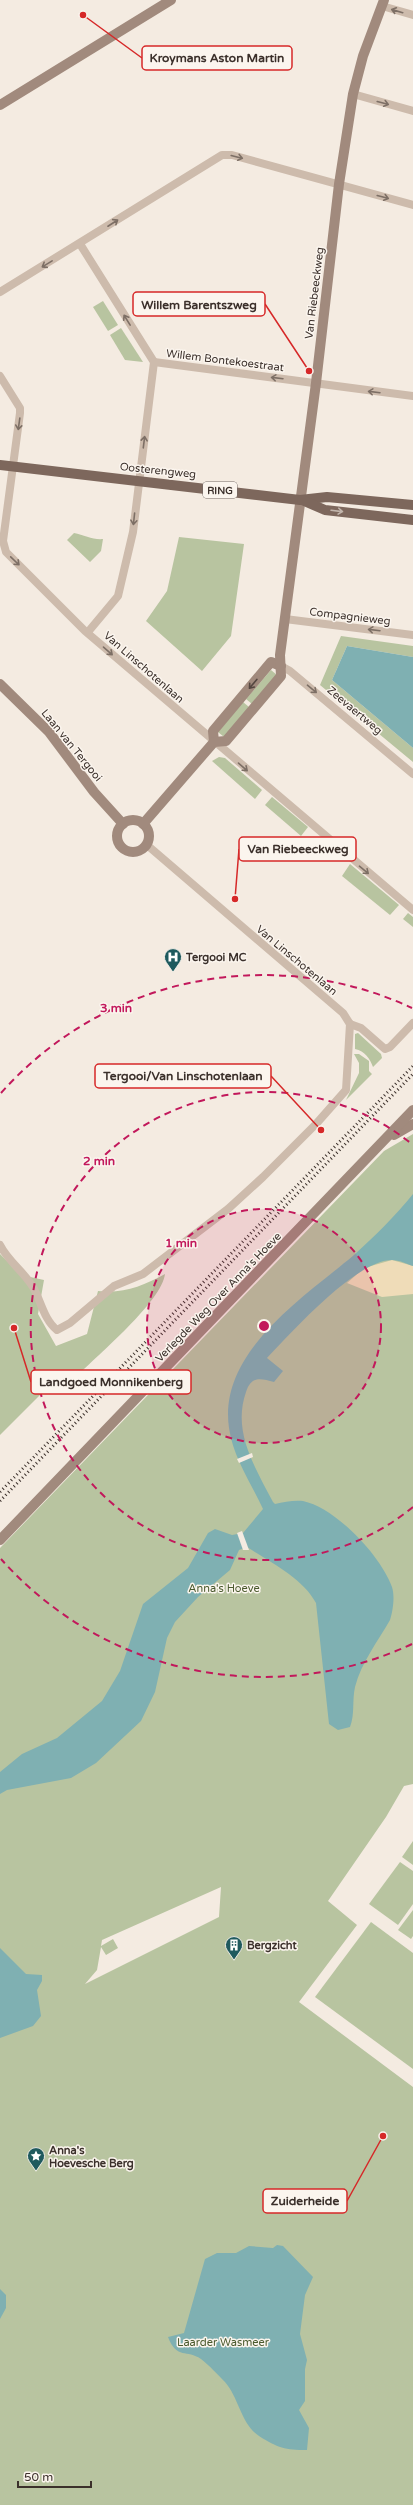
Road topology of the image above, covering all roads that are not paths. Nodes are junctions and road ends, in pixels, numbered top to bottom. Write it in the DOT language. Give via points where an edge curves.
graph roads {
  1 [pos="171,0"];
  2 [pos="383,3"];
  3 [pos="413,15"];
  4 [pos="353,94"];
  5 [pos="0,105"];
  6 [pos="413,111"];
  7 [pos="339,184"];
  8 [pos="413,205"];
  9 [pos="80,244"];
  10 [pos="0,292"];
  11 [pos="154,362"];
  12 [pos="0,376"];
  13 [pos="316,383"];
  14 [pos="413,396"];
  15 [pos="0,465"];
  16 [pos="13,466"];
  17 [pos="139,480"];
  18 [pos="300,500"];
  19 [pos="413,505"];
  20 [pos="413,520"];
  21 [pos="285,619"];
  22 [pos="88,632"];
  23 [pos="413,635"];
  24 [pos="281,666"];
  25 [pos="0,684"];
  26 [pos="214,742"];
  27 [pos="413,774"];
  28 [pos="123,824"];
  29 [pos="143,824"];
  30 [pos="147,845"];
  31 [pos="413,910"];
  32 [pos="413,1023"];
  33 [pos="350,1024"];
  34 [pos="413,1110"];
  35 [pos="413,1124"];
  36 [pos="387,1140"];
  37 [pos="0,1245"];
  38 [pos="0,1540"];
  1 -- 5 [label="street"];
  3 -- 2 [label="street, one-way"];
  2 -- 4 [label="street, Van Riebeeckweg" via="363,56"];
  4 -- 6 [label="street, one-way"];
  4 -- 7 [label="street, Van Riebeeckweg"];
  7 -- 8 [label="street, one-way"];
  9 -- 7 [label="street, one-way" via="222,155 232,155"];
  7 -- 13 [label="street, Van Riebeeckweg"];
  9 -- 10 [label="street, one-way"];
  11 -- 9 [label="street, one-way"];
  13 -- 11 [label="street, Willem Bontekoestraat, one-way"];
  17 -- 11 [label="street, one-way"];
  12 -- 16 [label="street, Van Linschotenlaan, one-way" via="20,408"];
  14 -- 13 [label="street, Willem Bontekoestraat, one-way"];
  13 -- 18 [label="street, Van Riebeeckweg"];
  15 -- 16 [label="main road, RING"];
  16 -- 17 [label="main road, Oosterengweg / RING"];
  16 -- 22 [label="street, Van Linschotenlaan, one-way" via="3,540 6,552"];
  17 -- 18 [label="main road, Oosterengweg / RING"];
  17 -- 22 [label="street, one-way" via="133,532 118,596"];
  18 -- 19 [label="main road, Oosterengweg / RING" via="327,497"];
  18 -- 20 [label="main road, Oosterengweg / RING, one-way" via="325,510"];
  18 -- 21 [label="street, Van Riebeeckweg"];
  23 -- 21 [label="street, Compagnieweg, one-way"];
  21 -- 24 [label="street, Van Riebeeckweg"];
  22 -- 26 [label="street, Van Linschotenlaan, one-way"];
  24 -- 26 [label="street, Van Riebeeckweg" via="281,676 226,740"];
  24 -- 26 [label="street, Van Riebeeckweg, one-way" via="271,662 213,730"];
  24 -- 27 [label="street, Zeevaertweg, one-way"];
  25 -- 28 [label="street, Laan van Tergooi" via="49,732 98,797"];
  26 -- 29 [label="street, Van Riebeeckweg"];
  26 -- 31 [label="street, Van Linschotenlaan, one-way"];
  28 -- 29 [label="street" via="133,820"];
  28 -- 30 [label="street" via="118,837 123,849 137,852"];
  29 -- 30 [label="street" via="149,834"];
  30 -- 33 [label="street, Van Linschotenlaan" via="343,1013"];
  32 -- 33 [label="street, Van Linschotenlaan" via="385,1049 361,1028"];
  33 -- 37 [label="street" via="348,1082 346,1090 331,1108 263,1177 228,1208 143,1274 114,1286 70,1323 57,1330 51,1326 33,1286"];
  34 -- 36 [label="street, Verlegde Weg Over Anna's Hoeve"];
  35 -- 36 [label="street, Verlegde Weg Over Anna's Hoeve"];
  36 -- 38 [label="street, Verlegde Weg Over Anna's Hoeve"];
}
